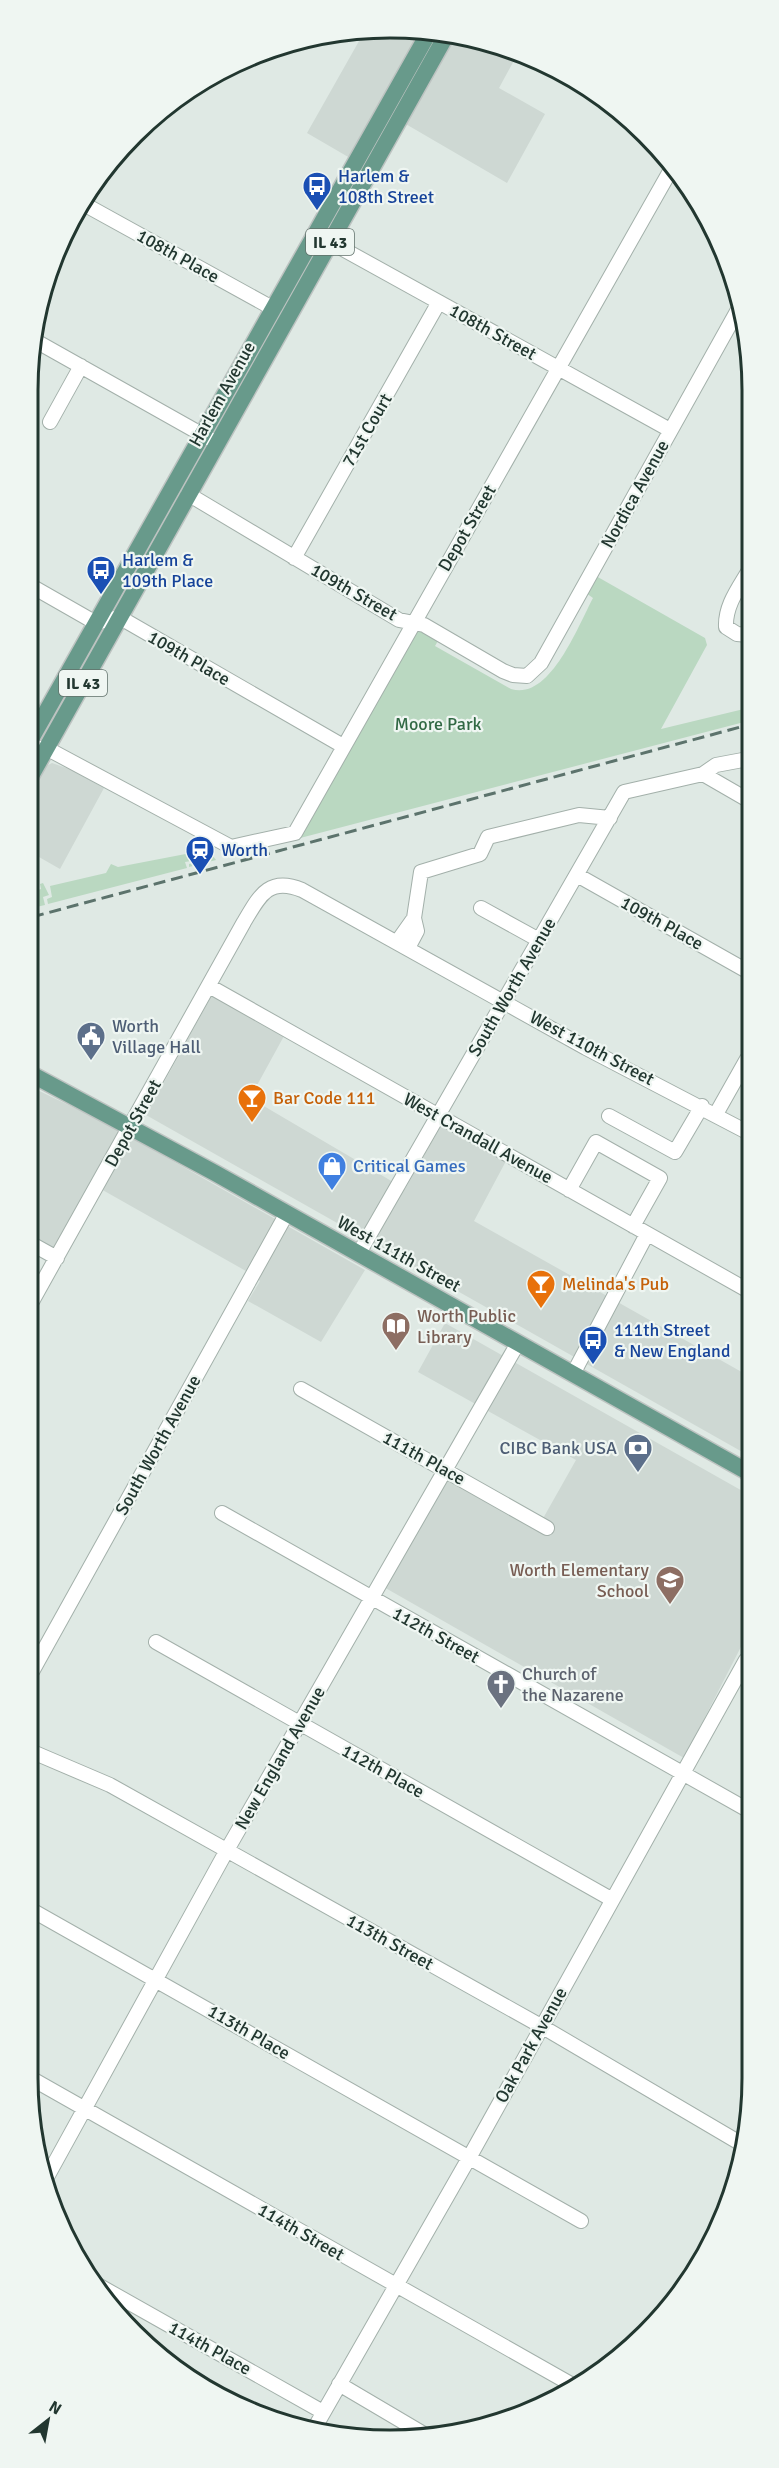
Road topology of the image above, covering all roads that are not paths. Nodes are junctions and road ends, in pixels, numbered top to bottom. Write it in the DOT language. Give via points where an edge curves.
graph roads {
  1 [pos="425,40"];
  2 [pos="442,42"];
  3 [pos="668,174"];
  4 [pos="89,207"];
  5 [pos="323,238"];
  6 [pos="439,302"];
  7 [pos="274,309"];
  8 [pos="734,317"];
  9 [pos="41,344"];
  10 [pos="81,366"];
  11 [pos="559,369"];
  12 [pos="50,422"];
  13 [pos="670,430"];
  14 [pos="210,439"];
  15 [pos="188,494"];
  16 [pos="294,558"];
  17 [pos="742,583"];
  18 [pos="38,590"];
  19 [pos="119,618"];
  20 [pos="96,622"];
  21 [pos="412,622"];
  22 [pos="742,634"];
  23 [pos="527,676"];
  24 [pos="38,726"];
  25 [pos="343,746"];
  26 [pos="39,748"];
  27 [pos="742,760"];
  28 [pos="704,774"];
  29 [pos="742,796"];
  30 [pos="610,818"];
  31 [pos="577,875"];
  32 [pos="277,885"];
  33 [pos="481,908"];
  34 [pos="539,940"];
  35 [pos="403,945"];
  36 [pos="742,968"];
  37 [pos="209,986"];
  38 [pos="504,1001"];
  39 [pos="742,1068"];
  40 [pos="38,1078"];
  41 [pos="702,1106"];
  42 [pos="716,1114"];
  43 [pos="438,1116"];
  44 [pos="609,1116"];
  45 [pos="131,1127"];
  46 [pos="742,1129"];
  47 [pos="569,1190"];
  48 [pos="287,1213"];
  49 [pos="633,1226"];
  50 [pos="647,1234"];
  51 [pos="38,1247"];
  52 [pos="359,1253"];
  53 [pos="57,1258"];
  54 [pos="742,1287"];
  55 [pos="38,1291"];
  56 [pos="518,1343"];
  57 [pos="573,1374"];
  58 [pos="301,1389"];
  59 [pos="445,1469"];
  60 [pos="742,1469"];
  61 [pos="222,1513"];
  62 [pos="548,1528"];
  63 [pos="370,1598"];
  64 [pos="156,1642"];
  65 [pos="38,1661"];
  66 [pos="742,1667"];
  67 [pos="299,1724"];
  68 [pos="38,1755"];
  69 [pos="683,1774"];
  70 [pos="742,1807"];
  71 [pos="227,1850"];
  72 [pos="611,1899"];
  73 [pos="38,1914"];
  74 [pos="156,1980"];
  75 [pos="541,2026"];
  76 [pos="38,2082"];
  77 [pos="84,2108"];
  78 [pos="736,2141"];
  79 [pos="469,2158"];
  80 [pos="49,2171"];
  81 [pos="581,2221"];
  82 [pos="395,2286"];
  83 [pos="109,2291"];
  84 [pos="567,2382"];
  85 [pos="339,2384"];
  86 [pos="323,2412"];
  87 [pos="317,2423"];
  88 [pos="416,2430"];
  1 -- 5 [label="main road, Harlem Avenue / IL 43"];
  2 -- 5 [label="main road, Harlem Avenue / IL 43"];
  3 -- 11 [label="street, Depot Street"];
  4 -- 7 [label="street, 108th Place"];
  5 -- 6 [label="street, 108th Street"];
  5 -- 7 [label="main road, Harlem Avenue / IL 43"];
  5 -- 14 [label="main road, Harlem Avenue / IL 43"];
  6 -- 11 [label="street, 108th Street"];
  6 -- 16 [label="street, 71st Court"];
  7 -- 14 [label="main road, Harlem Avenue / IL 43"];
  8 -- 13 [label="street, Nordica Avenue"];
  9 -- 10 [label="street"];
  10 -- 12 [label="street"];
  10 -- 14 [label="street"];
  11 -- 13 [label="street, 108th Street"];
  11 -- 21 [label="street, Depot Street"];
  13 -- 23 [label="street, Nordica Avenue" via="542,663"];
  14 -- 15 [label="main road, Harlem Avenue / IL 43"];
  14 -- 20 [label="main road, Harlem Avenue / IL 43"];
  15 -- 16 [label="street, 109th Street"];
  15 -- 19 [label="main road, Harlem Avenue / IL 43"];
  16 -- 21 [label="street, 109th Street" via="399,620"];
  17 -- 22 [label="street" via="727,610 726,627"];
  18 -- 20 [label="street"];
  19 -- 20 [label="street"];
  19 -- 25 [label="street, 109th Place"];
  19 -- 26 [label="main road, Harlem Avenue / IL 43"];
  20 -- 24 [label="main road, Harlem Avenue / IL 43"];
  21 -- 23 [label="street, 109th Street" via="513,675"];
  21 -- 25 [label="street, Depot Street"];
  25 -- 26 [label="street, Depot Street" via="295,833 231,847"];
  27 -- 28 [label="street, South Worth Avenue" via="716,765"];
  28 -- 29 [label="street"];
  28 -- 30 [label="street, South Worth Avenue" via="624,792"];
  30 -- 31 [label="street, South Worth Avenue"];
  30 -- 35 [label="street" via="579,814 488,837 480,854 421,872 414,918 417,931"];
  31 -- 34 [label="street, South Worth Avenue"];
  31 -- 36 [label="street, 109th Place"];
  32 -- 35 [label="street, West 110th Street" via="302,890"];
  32 -- 37 [label="street, Depot Street" via="260,895"];
  33 -- 34 [label="street"];
  34 -- 38 [label="street, South Worth Avenue"];
  35 -- 38 [label="street, West 110th Street"];
  37 -- 43 [label="street, West Crandall Avenue"];
  37 -- 45 [label="street, Depot Street"];
  38 -- 41 [label="street, West 110th Street"];
  38 -- 43 [label="street, South Worth Avenue"];
  39 -- 42 [label="street"];
  40 -- 45 [label="main road, West 111th Street"];
  41 -- 42 [label="street, West 110th Street"];
  41 -- 44 [label="street" via="675,1152"];
  42 -- 46 [label="street, West 110th Street"];
  43 -- 47 [label="street, West Crandall Avenue"];
  43 -- 52 [label="street, South Worth Avenue"];
  45 -- 48 [label="main road, West 111th Street"];
  45 -- 53 [label="street, Depot Street"];
  47 -- 49 [label="street, West Crandall Avenue"];
  47 -- 49 [label="street" via="596,1142 660,1178"];
  48 -- 52 [label="main road, West 111th Street"];
  48 -- 65 [label="street, South Worth Avenue"];
  49 -- 50 [label="street, West Crandall Avenue"];
  50 -- 54 [label="street, West Crandall Avenue"];
  50 -- 57 [label="street"];
  51 -- 53 [label="street"];
  52 -- 56 [label="main road, West 111th Street"];
  53 -- 55 [label="street, Depot Street"];
  56 -- 57 [label="main road, West 111th Street"];
  56 -- 59 [label="street, New England Avenue"];
  57 -- 60 [label="main road, West 111th Street"];
  58 -- 59 [label="street, 111th Place"];
  59 -- 62 [label="street, 111th Place"];
  59 -- 63 [label="street, New England Avenue"];
  61 -- 63 [label="street, 112th Street"];
  63 -- 67 [label="street, New England Avenue"];
  63 -- 69 [label="street, 112th Street"];
  64 -- 67 [label="street, 112th Place"];
  66 -- 69 [label="street, Oak Park Avenue"];
  67 -- 71 [label="street, New England Avenue"];
  67 -- 72 [label="street, 112th Place"];
  68 -- 71 [label="street, 113th Street" via="110,1785"];
  69 -- 70 [label="street, 112th Street"];
  69 -- 72 [label="street, Oak Park Avenue"];
  71 -- 74 [label="street, New England Avenue"];
  71 -- 75 [label="street, 113th Street"];
  72 -- 75 [label="street, Oak Park Avenue"];
  73 -- 74 [label="street, 113th Place"];
  74 -- 77 [label="street, New England Avenue"];
  74 -- 79 [label="street, 113th Place"];
  75 -- 78 [label="street, 113th Street"];
  75 -- 79 [label="street, Oak Park Avenue"];
  76 -- 77 [label="street, 114th Street"];
  77 -- 80 [label="street, New England Avenue"];
  77 -- 82 [label="street, 114th Street"];
  79 -- 81 [label="street, 113th Place"];
  79 -- 82 [label="street, Oak Park Avenue"];
  82 -- 84 [label="street, 114th Street"];
  82 -- 85 [label="street, Oak Park Avenue"];
  83 -- 86 [label="street, 114th Place"];
  85 -- 86 [label="street, Oak Park Avenue"];
  85 -- 88 [label="street"];
  86 -- 87 [label="street, Oak Park Avenue"];
}
